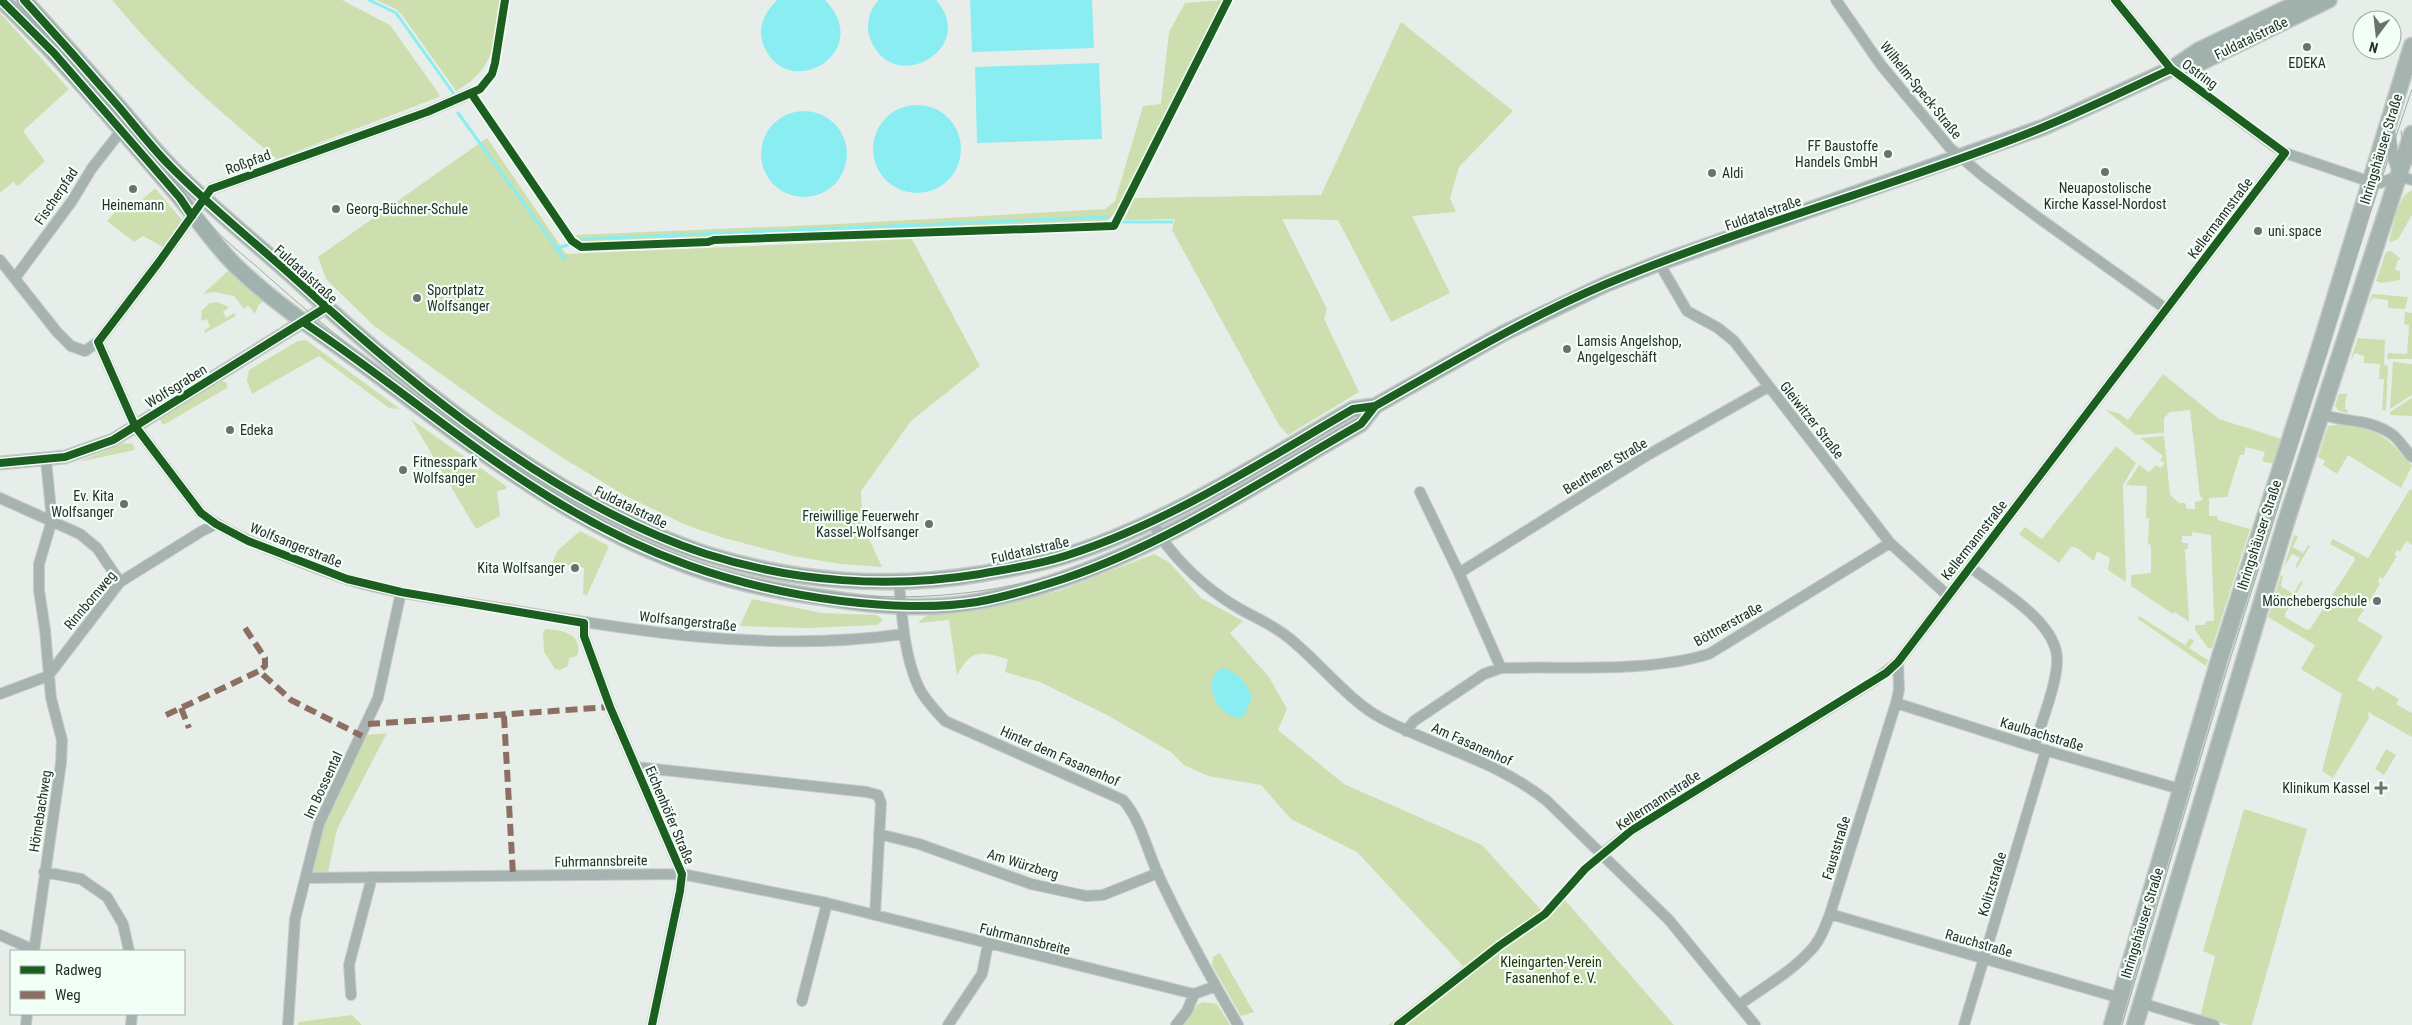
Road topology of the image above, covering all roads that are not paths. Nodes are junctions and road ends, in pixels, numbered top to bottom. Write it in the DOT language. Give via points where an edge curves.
graph roads {
  1 [pos="1,0"];
  2 [pos="24,0"];
  3 [pos="1836,0"];
  4 [pos="2115,0"];
  5 [pos="2329,0"];
  6 [pos="2295,5"];
  7 [pos="2412,46"];
  8 [pos="2171,69"];
  9 [pos="471,94"];
  10 [pos="2388,124"];
  11 [pos="121,131"];
  12 [pos="2412,134"];
  13 [pos="2285,153"];
  14 [pos="1961,157"];
  15 [pos="2405,178"];
  16 [pos="2371,182"];
  17 [pos="204,199"];
  18 [pos="192,216"];
  19 [pos="0,260"];
  20 [pos="1659,263"];
  21 [pos="15,278"];
  22 [pos="325,308"];
  23 [pos="2166,309"];
  24 [pos="303,322"];
  25 [pos="98,342"];
  26 [pos="1768,387"];
  27 [pos="1375,406"];
  28 [pos="2320,414"];
  29 [pos="135,426"];
  30 [pos="2412,457"];
  31 [pos="46,460"];
  32 [pos="0,463"];
  33 [pos="1420,492"];
  34 [pos="0,498"];
  35 [pos="52,520"];
  36 [pos="1152,522"];
  37 [pos="216,524"];
  38 [pos="1160,538"];
  39 [pos="1890,542"];
  40 [pos="1970,567"];
  41 [pos="1460,573"];
  42 [pos="120,582"];
  43 [pos="899,582"];
  44 [pos="401,592"];
  45 [pos="1947,595"];
  46 [pos="902,606"];
  47 [pos="584,623"];
  48 [pos="904,634"];
  49 [pos="1898,662"];
  50 [pos="1501,668"];
  51 [pos="48,676"];
  52 [pos="0,694"];
  53 [pos="1896,703"];
  54 [pos="1406,730"];
  55 [pos="2034,747"];
  56 [pos="2046,750"];
  57 [pos="636,767"];
  58 [pos="2180,790"];
  59 [pos="879,834"];
  60 [pos="1602,854"];
  61 [pos="44,872"];
  62 [pos="1158,873"];
  63 [pos="682,874"];
  64 [pos="372,877"];
  65 [pos="306,878"];
  66 [pos="827,903"];
  67 [pos="1830,914"];
  68 [pos="875,915"];
  69 [pos="0,935"];
  70 [pos="988,944"];
  71 [pos="32,950"];
  72 [pos="34,950"];
  73 [pos="129,950"];
  74 [pos="1984,959"];
  75 [pos="1216,986"];
  76 [pos="1194,994"];
  77 [pos="351,996"];
  78 [pos="2120,998"];
  79 [pos="802,1001"];
  80 [pos="2141,1003"];
  81 [pos="1739,1005"];
  82 [pos="288,1025"];
  83 [pos="652,1025"];
  84 [pos="948,1025"];
  85 [pos="1176,1025"];
  86 [pos="1238,1025"];
  87 [pos="1755,1025"];
  88 [pos="1964,1025"];
  89 [pos="2112,1025"];
  90 [pos="2135,1025"];
  91 [pos="2214,1025"];
  1 -- 11 [label="main road, Fuldatalstraße" via="54,53"];
  2 -- 17 [label="main road, Fuldatalstraße" via="167,163"];
  3 -- 14 [label="street, Wilhelm-Speck-Straße" via="1881,65"];
  4 -- 8 [label="street, Ostring"];
  5 -- 6 [label="main road, Fuldatalstraße"];
  6 -- 8 [label="main road, Fuldatalstraße" via="2192,53"];
  7 -- 10 [label="main road, Ihringshäuser Straße"];
  8 -- 13 [label="street, Ostring"];
  8 -- 14 [label="main road, Fuldatalstraße" via="2059,121"];
  9 -- 17 [label="street, Roßpfad" via="211,189"];
  10 -- 15 [label="street" via="2394,162"];
  10 -- 16 [label="main road, Ihringshäuser Straße"];
  11 -- 18 [label="main road, Fuldatalstraße"];
  11 -- 21 [label="street, Fischerpfad"];
  12 -- 15 [label="main road, Ihringshäuser Straße"];
  13 -- 16 [label="street, Ostring"];
  13 -- 23 [label="street, Kellermannstraße"];
  14 -- 20 [label="main road, Fuldatalstraße"];
  14 -- 23 [label="street, Wilhelm-Speck-Straße" via="2036,216"];
  15 -- 16 [label="street, Ostring"];
  15 -- 28 [label="main road, Ihringshäuser Straße"];
  16 -- 58 [label="main road, Ihringshäuser Straße"];
  17 -- 18 [label="street, Roßpfad"];
  17 -- 22 [label="main road, Fuldatalstraße"];
  18 -- 24 [label="main road, Fuldatalstraße" via="240,270"];
  18 -- 25 [label="street, Roßpfad"];
  19 -- 21 [label="street"];
  20 -- 26 [label="street, Gleiwitzer Straße" via="1687,311 1734,341"];
  20 -- 27 [label="main road, Fuldatalstraße" via="1531,319"];
  21 -- 25 [label="street" via="71,346 85,351"];
  22 -- 24 [label="street, Wolfsgraben"];
  22 -- 43 [label="main road, Fuldatalstraße" via="466,421 558,483 628,522 706,554 786,574"];
  23 -- 40 [label="street, Kellermannstraße"];
  24 -- 29 [label="street, Wolfsgraben"];
  24 -- 46 [label="main road, Fuldatalstraße" via="486,456 616,535 691,567 750,584 830,599"];
  25 -- 29 [label="street, Wolfsangerstraße"];
  26 -- 39 [label="street, Gleiwitzer Straße"];
  26 -- 41 [label="street, Beuthener Straße" via="1639,460"];
  27 -- 36 [label="main road, Fuldatalstraße" via="1353,408 1191,503"];
  27 -- 38 [label="main road, Fuldatalstraße" via="1361,424"];
  28 -- 30 [label="street" via="2380,426 2396,437"];
  28 -- 80 [label="main road, Ihringshäuser Straße"];
  29 -- 31 [label="street, Wolfsgraben" via="113,440 82,452"];
  29 -- 37 [label="street, Wolfsangerstraße" via="202,513"];
  31 -- 32 [label="street, Wolfsgraben"];
  31 -- 35 [label="street, Hörnebachweg"];
  33 -- 41 [label="street"];
  34 -- 35 [label="street"];
  35 -- 42 [label="street" via="80,534 97,548"];
  35 -- 51 [label="street, Hörnebachweg" via="39,564"];
  36 -- 38 [label="street, Am Fasanenhof"];
  36 -- 43 [label="main road, Fuldatalstraße" via="1063,557 1023,567 941,580"];
  37 -- 42 [label="street, Rinnbornweg"];
  37 -- 44 [label="street, Wolfsangerstraße" via="248,541 340,576"];
  38 -- 46 [label="main road, Fuldatalstraße" via="1063,579 1012,594 977,602"];
  38 -- 54 [label="street, Am Fasanenhof" via="1210,590 1288,636 1371,711"];
  39 -- 45 [label="street, Gleiwitzer Straße"];
  39 -- 50 [label="street, Böttnerstraße" via="1709,654 1681,662 1648,665"];
  40 -- 45 [label="street, Kellermannstraße"];
  40 -- 55 [label="street" via="2032,615 2053,641 2057,658 2055,674"];
  41 -- 50 [label="street"];
  42 -- 51 [label="street, Rinnbornweg"];
  43 -- 46 [label="street, Hinter dem Fasanenhof"];
  44 -- 47 [label="street, Wolfsangerstraße"];
  44 -- 65 [label="street, Im Bossental" via="378,698 319,824"];
  45 -- 49 [label="street, Kellermannstraße"];
  46 -- 48 [label="street, Hinter dem Fasanenhof"];
  47 -- 48 [label="street, Wolfsangerstraße" via="703,637 798,643"];
  47 -- 57 [label="street, Eichenhöfer Straße" via="584,636"];
  48 -- 62 [label="street, Hinter dem Fasanenhof" via="920,690 945,721 1123,800 1131,809"];
  49 -- 53 [label="street, Fauststraße" via="1900,684"];
  49 -- 60 [label="street, Kellermannstraße" via="1874,681 1632,830"];
  50 -- 54 [label="street, Böttnerstraße" via="1484,674 1414,721"];
  51 -- 52 [label="street"];
  51 -- 61 [label="street, Hörnebachweg" via="50,698 62,740"];
  53 -- 55 [label="street, Kaulbachstraße"];
  53 -- 67 [label="street, Fauststraße"];
  54 -- 60 [label="street, Am Fasanenhof" via="1492,766 1530,786"];
  55 -- 56 [label="street, Kaulbachstraße"];
  56 -- 58 [label="street, Kaulbachstraße"];
  56 -- 74 [label="street, Kolitzstraße"];
  57 -- 59 [label="street" via="878,795 881,803"];
  57 -- 63 [label="street, Eichenhöfer Straße"];
  58 -- 78 [label="main road, Ihringshäuser Straße"];
  59 -- 62 [label="street, Am Würzberg" via="920,844 1032,884 1086,896 1103,894"];
  59 -- 68 [label="street"];
  60 -- 81 [label="street, Am Fasanenhof" via="1669,920"];
  61 -- 72 [label="street, Hörnebachweg"];
  61 -- 73 [label="street" via="81,879 108,897 123,924"];
  62 -- 75 [label="street, Hinter dem Fasanenhof"];
  63 -- 64 [label="street, Fuhrmannsbreite"];
  63 -- 66 [label="street, Fuhrmannsbreite"];
  63 -- 83 [label="street, Eichenhöfer Straße"];
  64 -- 65 [label="street, Fuhrmannsbreite"];
  64 -- 77 [label="street" via="349,965"];
  65 -- 82 [label="street, Im Bossental" via="295,918"];
  66 -- 68 [label="street, Fuhrmannsbreite"];
  66 -- 79 [label="street"];
  67 -- 74 [label="street, Rauchstraße"];
  67 -- 81 [label="street, Fauststraße" via="1811,951"];
  68 -- 70 [label="street, Fuhrmannsbreite"];
  69 -- 71 [label="street"];
  70 -- 76 [label="street, Fuhrmannsbreite"];
  70 -- 84 [label="street" via="982,974"];
  74 -- 78 [label="street, Rauchstraße"];
  74 -- 88 [label="street, Kolitzstraße"];
  75 -- 76 [label="street"];
  75 -- 86 [label="street, Hinter dem Fasanenhof"];
  76 -- 85 [label="street"];
  78 -- 89 [label="main road, Ihringshäuser Straße"];
  80 -- 90 [label="main road, Ihringshäuser Straße"];
  80 -- 91 [label="street"];
  81 -- 87 [label="street, Am Fasanenhof"];
}
